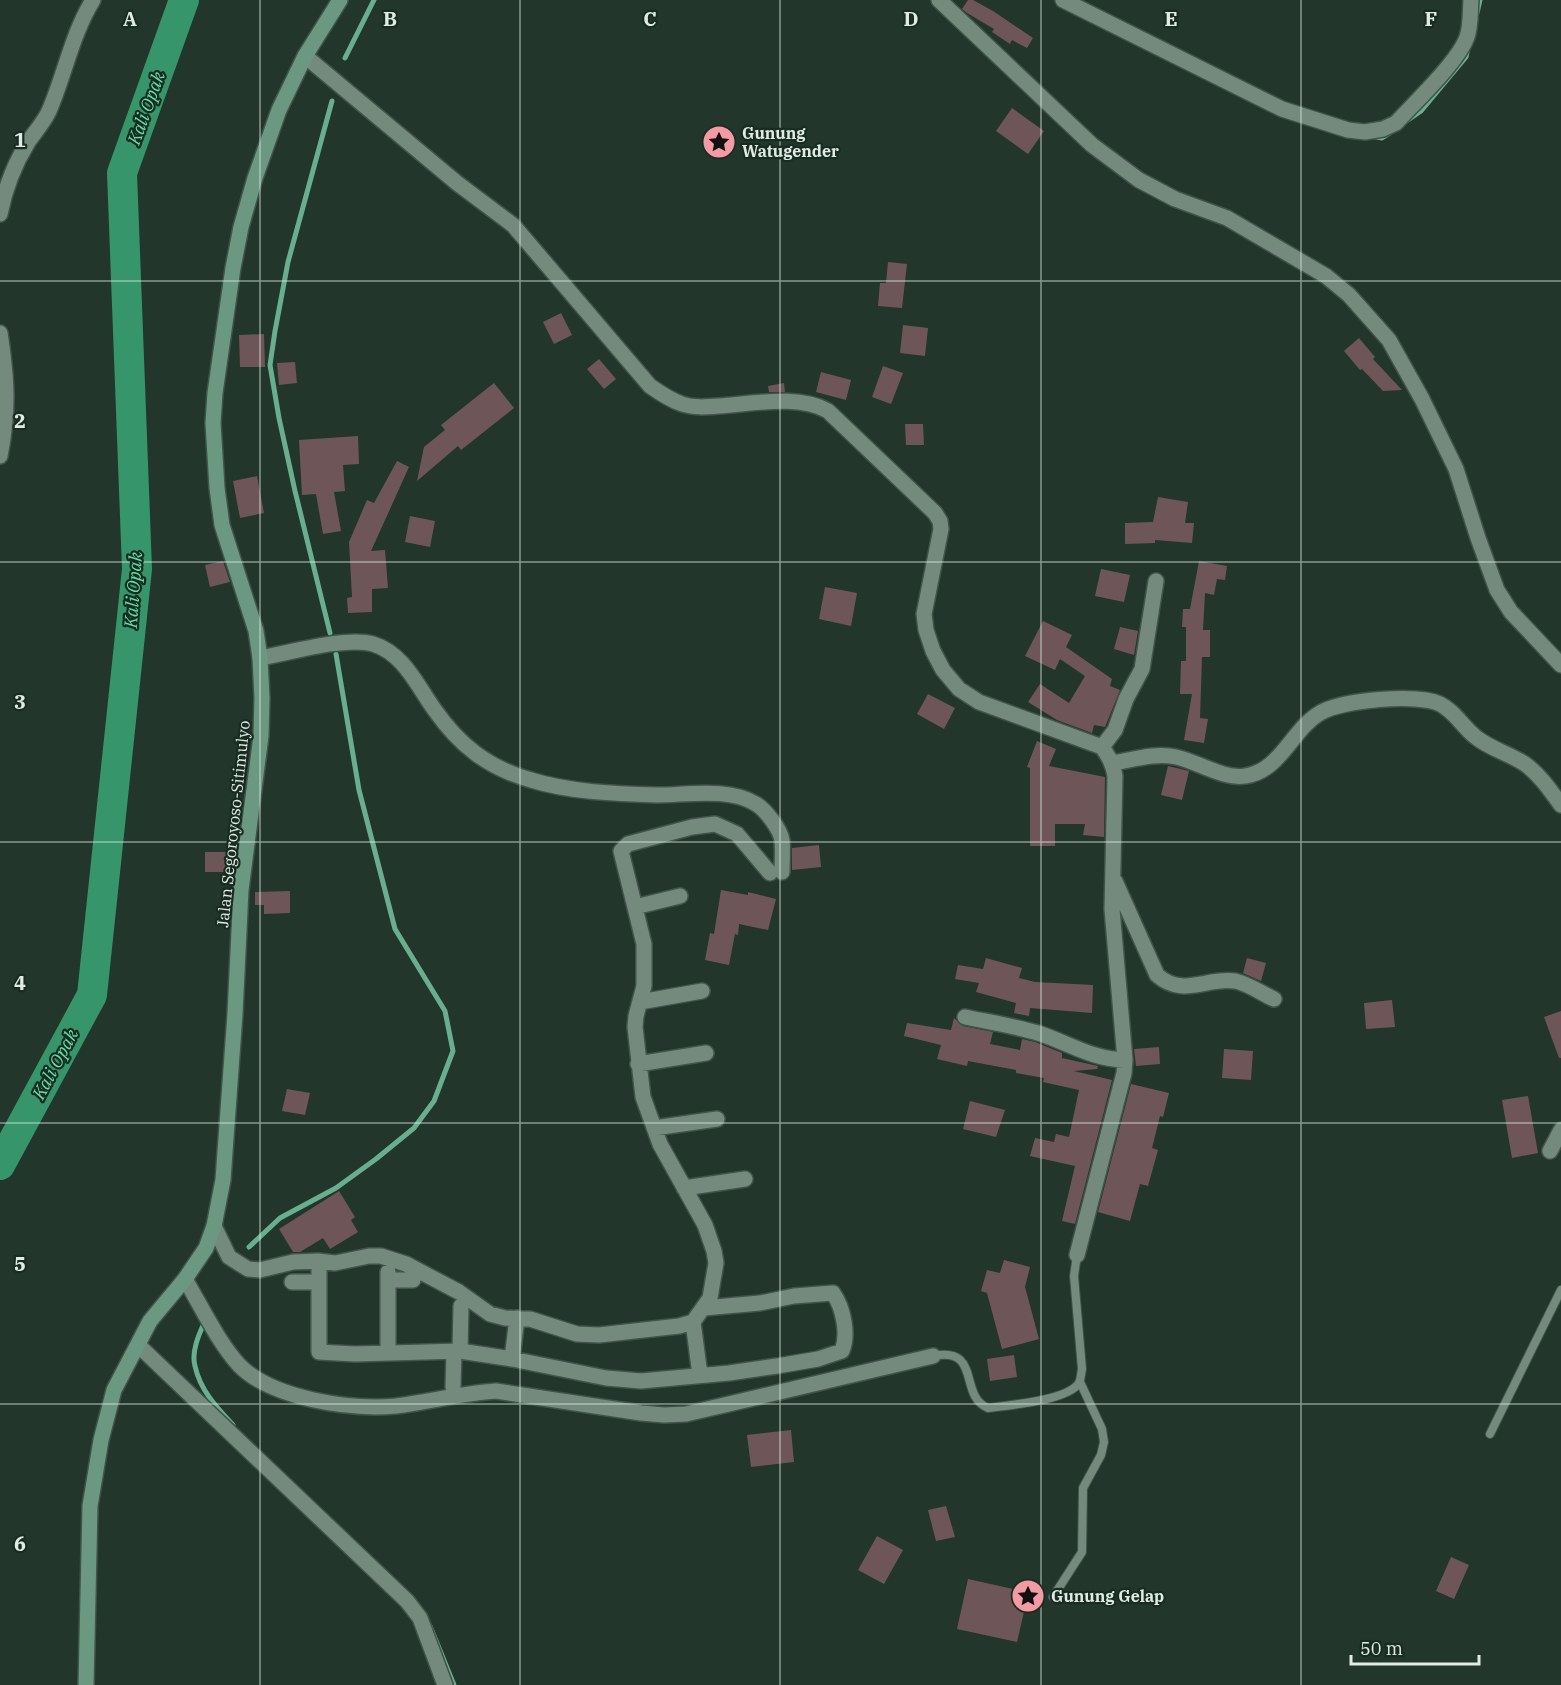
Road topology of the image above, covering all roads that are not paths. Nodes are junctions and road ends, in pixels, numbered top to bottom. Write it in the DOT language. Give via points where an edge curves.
graph roads {
  1 [pos="93,0"];
  2 [pos="339,0"];
  3 [pos="939,0"];
  4 [pos="1063,0"];
  5 [pos="1471,0"];
  6 [pos="305,56"];
  7 [pos="0,214"];
  8 [pos="0,333"];
  9 [pos="0,456"];
  10 [pos="1156,581"];
  11 [pos="260,658"];
  12 [pos="1561,665"];
  13 [pos="1102,747"];
  14 [pos="1113,763"];
  15 [pos="1561,805"];
  16 [pos="1112,875"];
  17 [pos="680,896"];
  18 [pos="635,907"];
  19 [pos="702,991"];
  20 [pos="1274,999"];
  21 [pos="640,1002"];
  22 [pos="965,1017"];
  23 [pos="706,1053"];
  24 [pos="1125,1060"];
  25 [pos="638,1064"];
  26 [pos="717,1119"];
  27 [pos="654,1128"];
  28 [pos="1561,1130"];
  29 [pos="1550,1151"];
  30 [pos="745,1179"];
  31 [pos="684,1188"];
  32 [pos="214,1226"];
  33 [pos="1077,1255"];
  34 [pos="185,1279"];
  35 [pos="412,1280"];
  36 [pos="292,1282"];
  37 [pos="1561,1290"];
  38 [pos="461,1306"];
  39 [pos="704,1308"];
  40 [pos="517,1318"];
  41 [pos="693,1322"];
  42 [pos="138,1345"];
  43 [pos="457,1351"];
  44 [pos="388,1353"];
  45 [pos="933,1356"];
  46 [pos="512,1359"];
  47 [pos="700,1375"];
  48 [pos="1080,1382"];
  49 [pos="453,1387"];
  50 [pos="1490,1434"];
  51 [pos="1053,1597"];
  52 [pos="86,1685"];
  53 [pos="445,1685"];
  1 -- 7 [label="street" via="71,46 47,115 16,162"];
  2 -- 6 [label="main road, Jalan Segoroyoso-Sitimulyo"];
  3 -- 12 [label="street" via="1092,145 1139,180 1175,199 1227,218 1326,276 1349,295 1389,340 1422,399 1456,469 1497,590 1511,612"];
  4 -- 5 [label="street" via="1282,109 1365,132 1396,123 1451,62 1467,36"];
  6 -- 11 [label="main road, Jalan Segoroyoso-Sitimulyo" via="279,110 241,227 215,393 213,423 222,525 256,631"];
  6 -- 13 [label="street" via="513,225 650,386 663,396 700,408 795,401 828,411 940,521 924,614 929,640 943,670 959,689 979,702"];
  8 -- 9 [label="street" via="7,390"];
  10 -- 13 [label="street" via="1142,669 1116,730"];
  11 -- 18 [label="street" via="347,642 372,644 390,652 405,666 459,739 495,766 531,780 566,787 629,794 731,795 756,804 782,838 776,873 737,834 716,824 623,847 620,855"];
  11 -- 32 [label="main road, Jalan Segoroyoso-Sitimulyo" via="261,736 241,890 224,1180"];
  13 -- 14 [label="street"];
  14 -- 15 [label="street" via="1173,756 1244,777 1271,764 1319,713 1336,706 1427,700 1452,712 1478,738 1536,773"];
  14 -- 16 [label="street"];
  16 -- 20 [label="street" via="1158,975 1167,984 1232,981"];
  16 -- 24 [label="street"];
  17 -- 18 [label="street"];
  18 -- 21 [label="street" via="644,944"];
  19 -- 21 [label="street"];
  21 -- 25 [label="street" via="635,1027"];
  22 -- 24 [label="street" via="1036,1033 1091,1056"];
  23 -- 25 [label="street"];
  24 -- 33 [label="street"];
  25 -- 27 [label="street" via="643,1097"];
  26 -- 27 [label="street"];
  27 -- 31 [label="street"];
  28 -- 29 [label="street"];
  30 -- 31 [label="street"];
  31 -- 39 [label="street" via="705,1225 716,1263 710,1298"];
  32 -- 34 [label="main road, Jalan Segoroyoso-Sitimulyo" via="206,1248"];
  32 -- 40 [label="street" via="229,1257 248,1269 381,1256 406,1264 459,1292 484,1311"];
  33 -- 48 [label="lane" via="1074,1276"];
  34 -- 42 [label="main road, Jalan Segoroyoso-Sitimulyo" via="150,1322"];
  34 -- 45 [label="street" via="225,1345 255,1378 278,1390 311,1399 367,1407 496,1391 664,1415"];
  35 -- 44 [label="street" via="388,1276"];
  36 -- 44 [label="street" via="320,1276 319,1352"];
  37 -- 50 [label="lane"];
  38 -- 43 [label="street"];
  39 -- 41 [label="street"];
  39 -- 47 [label="street" via="833,1293 840,1303 845,1343 842,1351 818,1359"];
  40 -- 41 [label="street" via="592,1336"];
  40 -- 46 [label="street"];
  41 -- 47 [label="street"];
  42 -- 52 [label="main road, Jalan Segoroyoso-Sitimulyo" via="114,1390 90,1506"];
  42 -- 53 [label="street" via="406,1601 420,1618"];
  43 -- 44 [label="street"];
  43 -- 46 [label="street"];
  43 -- 49 [label="street"];
  45 -- 48 [label="lane" via="953,1355 962,1361 975,1398 988,1408 1052,1397"];
  46 -- 47 [label="street" via="641,1381"];
  48 -- 51 [label="lane" via="1100,1423 1104,1442 1083,1488 1082,1552"];
}
